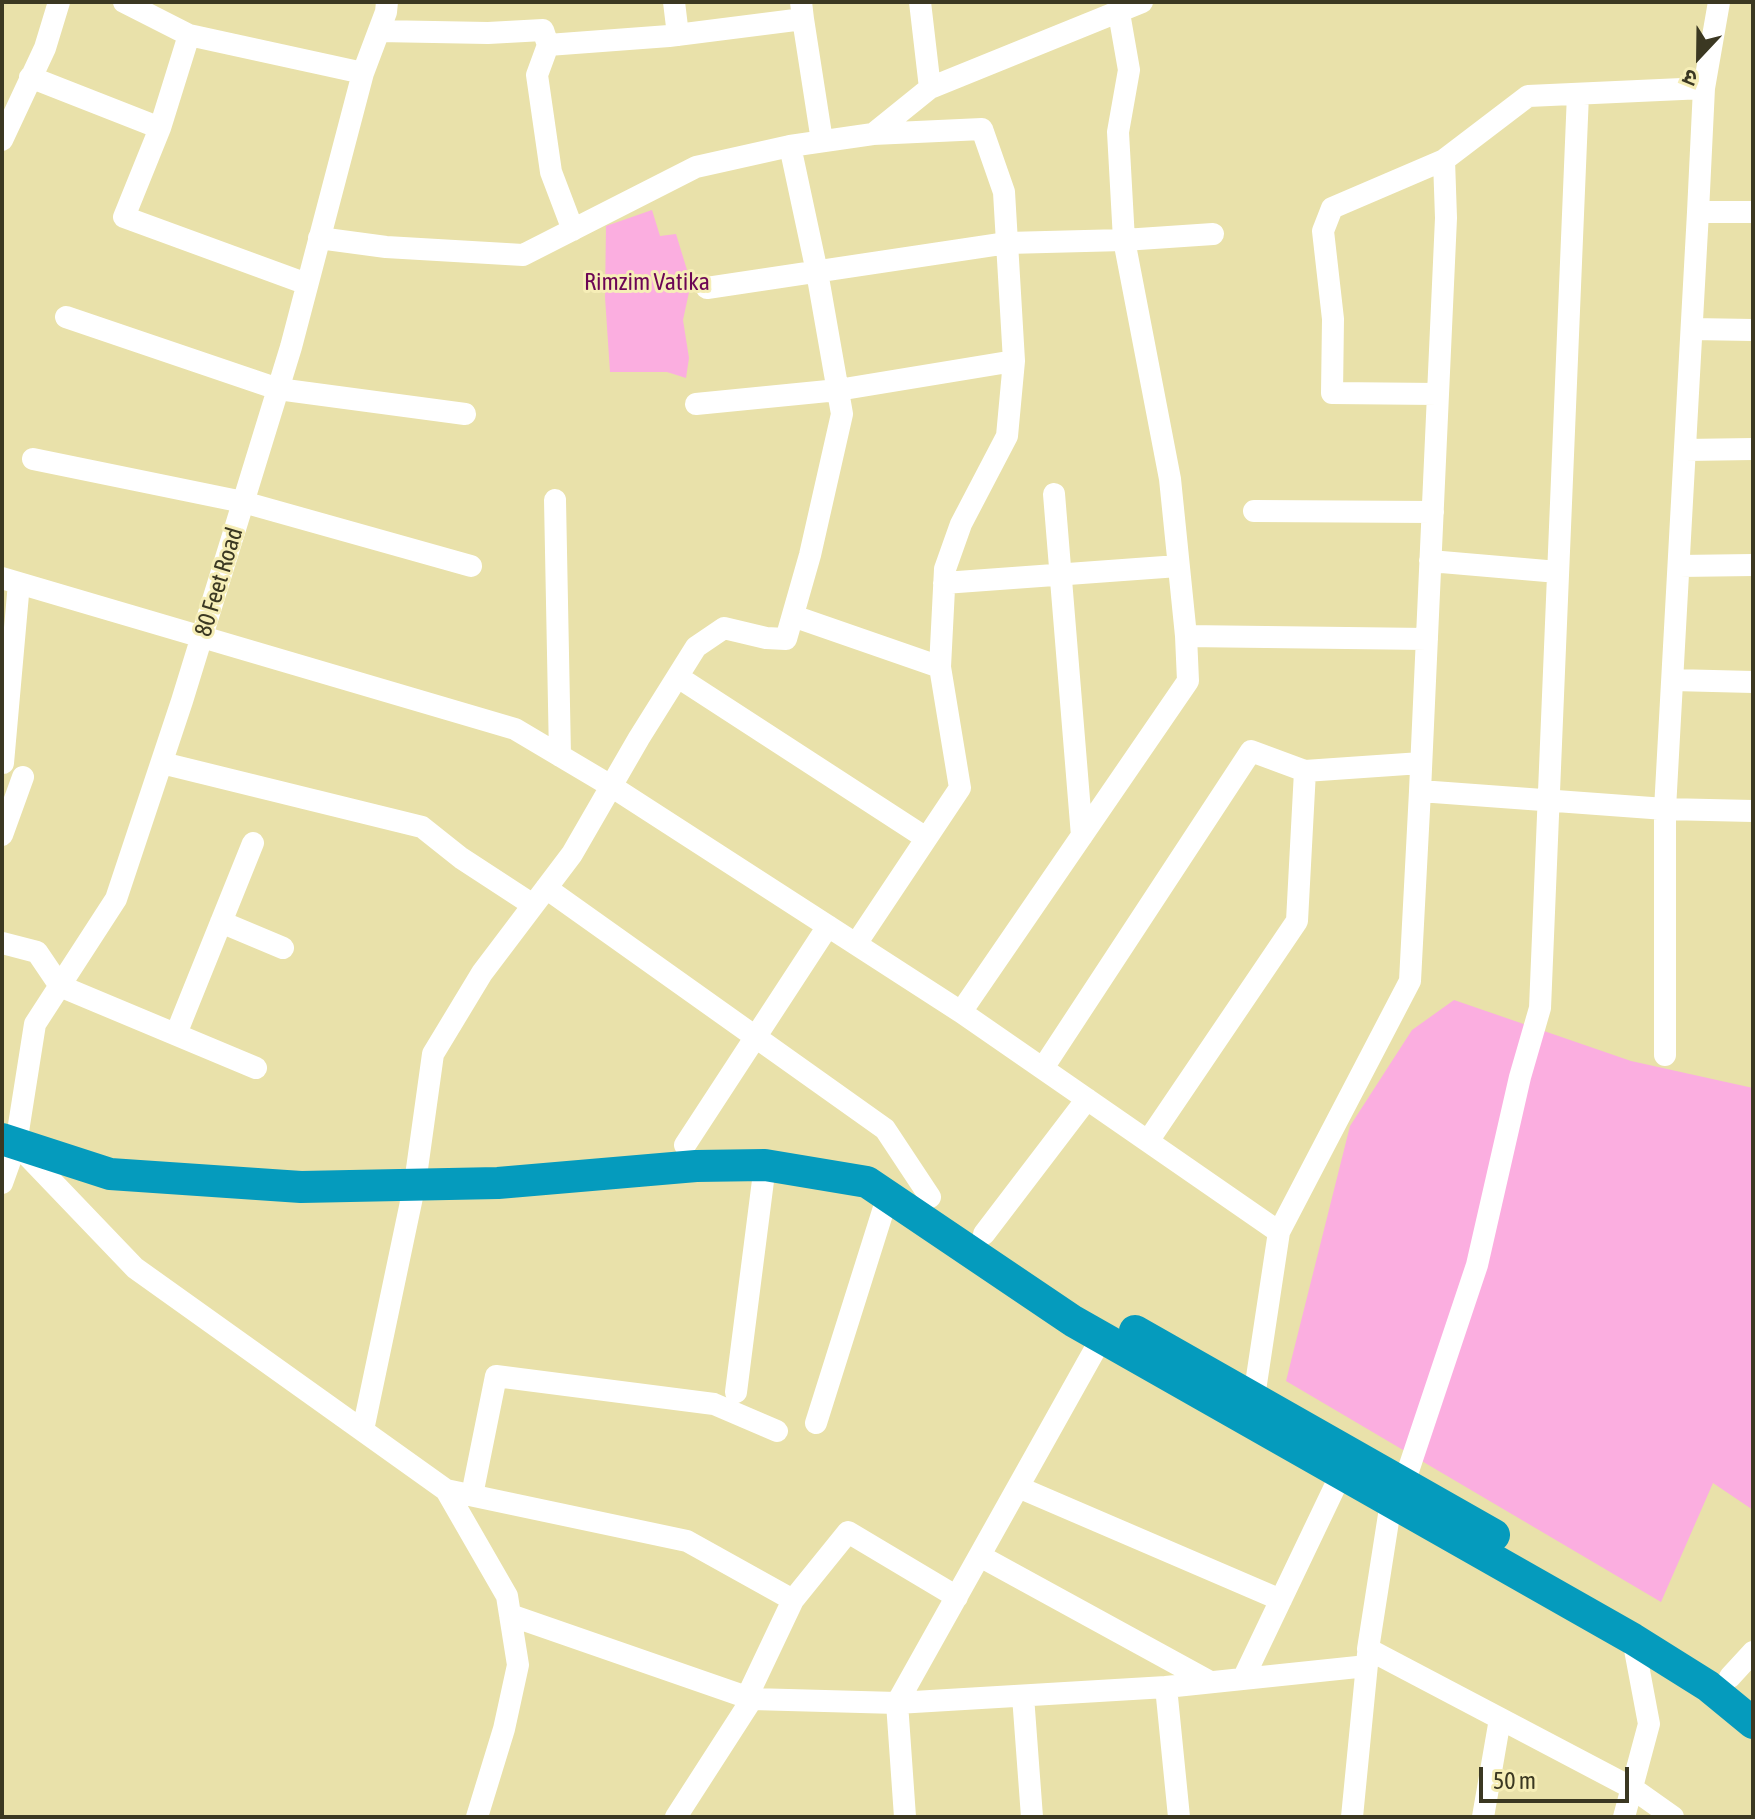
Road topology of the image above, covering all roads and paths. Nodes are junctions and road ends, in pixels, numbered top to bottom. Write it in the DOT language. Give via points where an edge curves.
graph roads {
  1 [pos="59,2"];
  2 [pos="124,2"];
  3 [pos="387,2"];
  4 [pos="674,2"];
  5 [pos="920,2"];
  6 [pos="1142,2"];
  7 [pos="1719,2"];
  8 [pos="802,10"];
  9 [pos="1094,11"];
  10 [pos="1119,13"];
  11 [pos="379,31"];
  12 [pos="189,35"];
  13 [pos="678,35"];
  14 [pos="548,45"];
  15 [pos="363,73"];
  16 [pos="30,77"];
  17 [pos="930,88"];
  18 [pos="1704,88"];
  19 [pos="1578,94"];
  20 [pos="160,128"];
  21 [pos="873,134"];
  22 [pos="2,140"];
  23 [pos="822,141"];
  24 [pos="790,146"];
  25 [pos="1444,160"];
  26 [pos="1698,212"];
  27 [pos="1753,212"];
  28 [pos="573,230"];
  29 [pos="1213,234"];
  30 [pos="319,238"];
  31 [pos="1124,240"];
  32 [pos="1007,243"];
  33 [pos="817,272"];
  34 [pos="307,284"];
  35 [pos="707,288"];
  36 [pos="66,317"];
  37 [pos="1692,329"];
  38 [pos="1753,330"];
  39 [pos="1014,361"];
  40 [pos="278,389"];
  41 [pos="838,390"];
  42 [pos="1438,396"];
  43 [pos="1327,398"];
  44 [pos="696,404"];
  45 [pos="465,414"];
  46 [pos="1753,449"];
  47 [pos="1685,450"];
  48 [pos="33,459"];
  49 [pos="1054,494"];
  50 [pos="555,500"];
  51 [pos="243,502"];
  52 [pos="1254,511"];
  53 [pos="1433,512"];
  54 [pos="1430,561"];
  55 [pos="1753,565"];
  56 [pos="471,566"];
  57 [pos="1178,566"];
  58 [pos="1679,566"];
  59 [pos="1558,572"];
  60 [pos="1060,576"];
  61 [pos="11,580"];
  62 [pos="944,583"];
  63 [pos="793,616"];
  64 [pos="1186,636"];
  65 [pos="202,637"];
  66 [pos="1427,639"];
  67 [pos="940,667"];
  68 [pos="678,677"];
  69 [pos="1673,680"];
  70 [pos="1753,682"];
  71 [pos="560,756"];
  72 [pos="3,763"];
  73 [pos="162,763"];
  74 [pos="1421,763"];
  75 [pos="1305,771"];
  76 [pos="23,777"];
  77 [pos="611,786"];
  78 [pos="1420,791"];
  79 [pos="1548,801"];
  80 [pos="1665,809"];
  81 [pos="1753,811"];
  82 [pos="2,835"];
  83 [pos="1082,836"];
  84 [pos="926,838"];
  85 [pos="253,843"];
  86 [pos="540,897"];
  87 [pos="221,922"];
  88 [pos="828,926"];
  89 [pos="2,943"];
  90 [pos="856,944"];
  91 [pos="283,948"];
  92 [pos="60,986"];
  93 [pos="961,1012"];
  94 [pos="176,1034"];
  95 [pos="755,1036"];
  96 [pos="1665,1055"];
  97 [pos="256,1068"];
  98 [pos="1043,1068"];
  99 [pos="1087,1099"];
  100 [pos="10,1131"];
  101 [pos="1148,1141"];
  102 [pos="685,1145"];
  103 [pos="765,1165"];
  104 [pos="416,1173"];
  105 [pos="2,1183"];
  106 [pos="888,1195"];
  107 [pos="930,1197"];
  108 [pos="1279,1232"];
  109 [pos="984,1234"];
  110 [pos="1102,1337"];
  111 [pos="736,1392"];
  112 [pos="1247,1407"];
  113 [pos="816,1423"];
  114 [pos="363,1430"];
  115 [pos="777,1431"];
  116 [pos="1341,1474"];
  117 [pos="1018,1487"];
  118 [pos="446,1490"];
  119 [pos="1397,1492"];
  120 [pos="472,1495"];
  121 [pos="980,1556"];
  122 [pos="957,1597"];
  123 [pos="793,1600"];
  124 [pos="1281,1600"];
  125 [pos="510,1615"];
  126 [pos="1633,1639"];
  127 [pos="1753,1652"];
  128 [pos="1368,1658"];
  129 [pos="1243,1679"];
  130 [pos="1210,1682"];
  131 [pos="1742,1686"];
  132 [pos="1166,1687"];
  133 [pos="1023,1696"];
  134 [pos="750,1698"];
  135 [pos="897,1703"];
  136 [pos="1500,1719"];
  137 [pos="1753,1723"];
  138 [pos="1632,1788"];
  139 [pos="477,1817"];
  140 [pos="676,1817"];
  141 [pos="905,1817"];
  142 [pos="1032,1817"];
  143 [pos="1179,1817"];
  144 [pos="1352,1817"];
  145 [pos="1483,1817"];
  146 [pos="1624,1817"];
  147 [pos="1673,1817"];
  1 -- 16 [label="street"];
  2 -- 12 [label="street"];
  3 -- 11 [label="street, 80 Feet Road"];
  4 -- 13 [label="street"];
  5 -- 17 [label="street"];
  6 -- 10 [label="street"];
  7 -- 18 [label="street"];
  8 -- 13 [label="street"];
  8 -- 23 [label="street"];
  9 -- 10 [label="street"];
  9 -- 17 [label="street"];
  10 -- 31 [label="street" via="1129,70 1118,132"];
  11 -- 14 [label="street" via="543,30"];
  11 -- 15 [label="street, 80 Feet Road"];
  12 -- 15 [label="street"];
  12 -- 20 [label="street"];
  13 -- 14 [label="street"];
  14 -- 28 [label="street" via="537,75 551,172"];
  15 -- 30 [label="street, 80 Feet Road"];
  16 -- 20 [label="street"];
  16 -- 22 [label="street"];
  17 -- 21 [label="street"];
  18 -- 19 [label="street"];
  18 -- 26 [label="street"];
  19 -- 25 [label="street" via="1528,96"];
  19 -- 59 [label="street"];
  20 -- 34 [label="street" via="124,217"];
  21 -- 23 [label="street"];
  21 -- 32 [label="street" via="982,129 1004,192"];
  23 -- 24 [label="street"];
  24 -- 28 [label="street" via="696,167"];
  24 -- 33 [label="street"];
  25 -- 42 [label="street"];
  25 -- 42 [label="street" via="1332,208 1323,231 1333,319 1332,393"];
  26 -- 27 [label="street"];
  26 -- 37 [label="street"];
  28 -- 30 [label="street" via="523,255"];
  29 -- 31 [label="street"];
  30 -- 34 [label="street, 80 Feet Road"];
  31 -- 32 [label="street"];
  31 -- 57 [label="street" via="1170,479"];
  32 -- 33 [label="street"];
  32 -- 39 [label="street"];
  33 -- 35 [label="street"];
  33 -- 41 [label="street"];
  34 -- 40 [label="street, 80 Feet Road"];
  36 -- 40 [label="street"];
  37 -- 38 [label="street"];
  37 -- 47 [label="street"];
  39 -- 41 [label="street"];
  39 -- 62 [label="street" via="1007,436 961,524"];
  40 -- 45 [label="street"];
  40 -- 51 [label="street, 80 Feet Road"];
  41 -- 44 [label="street"];
  41 -- 63 [label="street" via="842,414"];
  42 -- 43 [label="street"];
  42 -- 53 [label="street"];
  46 -- 47 [label="street"];
  47 -- 58 [label="street"];
  48 -- 51 [label="street"];
  49 -- 60 [label="street"];
  50 -- 71 [label="street"];
  51 -- 56 [label="street"];
  51 -- 65 [label="street, 80 Feet Road"];
  52 -- 53 [label="street"];
  53 -- 54 [label="street"];
  54 -- 59 [label="street"];
  54 -- 66 [label="street"];
  55 -- 58 [label="street"];
  57 -- 60 [label="street"];
  57 -- 64 [label="street"];
  58 -- 69 [label="street"];
  59 -- 79 [label="street"];
  60 -- 62 [label="street"];
  60 -- 83 [label="street"];
  61 -- 65 [label="street"];
  61 -- 72 [label="street"];
  62 -- 67 [label="street"];
  63 -- 67 [label="street"];
  63 -- 68 [label="street" via="786,639 724,628 696,647"];
  64 -- 66 [label="street"];
  64 -- 83 [label="street" via="1188,681"];
  65 -- 71 [label="street" via="515,729"];
  65 -- 73 [label="street, 80 Feet Road"];
  66 -- 74 [label="street"];
  67 -- 84 [label="street" via="960,788"];
  68 -- 77 [label="street"];
  68 -- 84 [label="street"];
  69 -- 70 [label="street"];
  69 -- 80 [label="street"];
  71 -- 77 [label="street"];
  73 -- 86 [label="street" via="422,827 461,858"];
  73 -- 92 [label="street, 80 Feet Road" via="116,899"];
  74 -- 75 [label="street"];
  74 -- 78 [label="street"];
  75 -- 98 [label="street" via="1251,751"];
  75 -- 101 [label="street" via="1297,921"];
  76 -- 82 [label="street"];
  77 -- 86 [label="street"];
  77 -- 88 [label="street"];
  78 -- 79 [label="street"];
  78 -- 108 [label="street" via="1410,981"];
  79 -- 80 [label="street"];
  79 -- 119 [label="street" via="1540,1008 1477,1265"];
  80 -- 81 [label="street"];
  80 -- 96 [label="street"];
  83 -- 93 [label="street"];
  84 -- 90 [label="street"];
  85 -- 87 [label="street"];
  86 -- 95 [label="street"];
  86 -- 104 [label="street" via="482,973 433,1054"];
  87 -- 91 [label="street"];
  87 -- 94 [label="street"];
  88 -- 90 [label="street"];
  88 -- 95 [label="street"];
  89 -- 92 [label="street" via="37,952"];
  90 -- 93 [label="street"];
  92 -- 94 [label="street"];
  92 -- 100 [label="street, 80 Feet Road" via="35,1024"];
  93 -- 98 [label="street"];
  94 -- 97 [label="street"];
  95 -- 102 [label="street"];
  95 -- 107 [label="street" via="885,1129"];
  98 -- 99 [label="street"];
  99 -- 101 [label="street"];
  99 -- 109 [label="street"];
  100 -- 104 [label="highway" via="114,1153"];
  100 -- 105 [label="street, 80 Feet Road"];
  100 -- 114 [label="street" via="135,1268"];
  101 -- 108 [label="street"];
  102 -- 104 [label="highway"];
  102 -- 107 [label="highway" via="767,1144 875,1162"];
  103 -- 104 [label="highway" via="498,1183"];
  103 -- 106 [label="highway" via="867,1182"];
  103 -- 111 [label="street"];
  104 -- 114 [label="street"];
  106 -- 110 [label="highway"];
  106 -- 113 [label="street"];
  107 -- 109 [label="highway"];
  108 -- 112 [label="street"];
  109 -- 112 [label="highway"];
  110 -- 112 [label="highway"];
  110 -- 117 [label="street"];
  112 -- 116 [label="highway"];
  112 -- 119 [label="highway"];
  114 -- 118 [label="street"];
  115 -- 120 [label="street" via="714,1404 496,1376"];
  116 -- 119 [label="highway"];
  116 -- 124 [label="street"];
  117 -- 121 [label="street"];
  117 -- 124 [label="street"];
  118 -- 120 [label="street"];
  118 -- 125 [label="street" via="507,1596"];
  119 -- 126 [label="highway"];
  119 -- 128 [label="street"];
  119 -- 131 [label="highway" via="1644,1621"];
  120 -- 123 [label="street" via="687,1541"];
  121 -- 122 [label="street"];
  121 -- 130 [label="street"];
  122 -- 123 [label="street" via="848,1532"];
  122 -- 135 [label="street"];
  123 -- 134 [label="street"];
  124 -- 129 [label="street"];
  125 -- 134 [label="street"];
  125 -- 139 [label="street" via="518,1665"];
  126 -- 137 [label="highway" via="1708,1686"];
  126 -- 138 [label="street" via="1649,1724"];
  127 -- 131 [label="street"];
  128 -- 129 [label="street"];
  128 -- 136 [label="street"];
  128 -- 144 [label="street"];
  129 -- 130 [label="street"];
  130 -- 132 [label="street"];
  132 -- 133 [label="street"];
  132 -- 143 [label="street"];
  133 -- 135 [label="street"];
  133 -- 142 [label="street"];
  134 -- 135 [label="street"];
  134 -- 140 [label="street"];
  135 -- 141 [label="street"];
  136 -- 138 [label="street"];
  136 -- 145 [label="street"];
  138 -- 146 [label="street"];
  138 -- 147 [label="street"];
}
